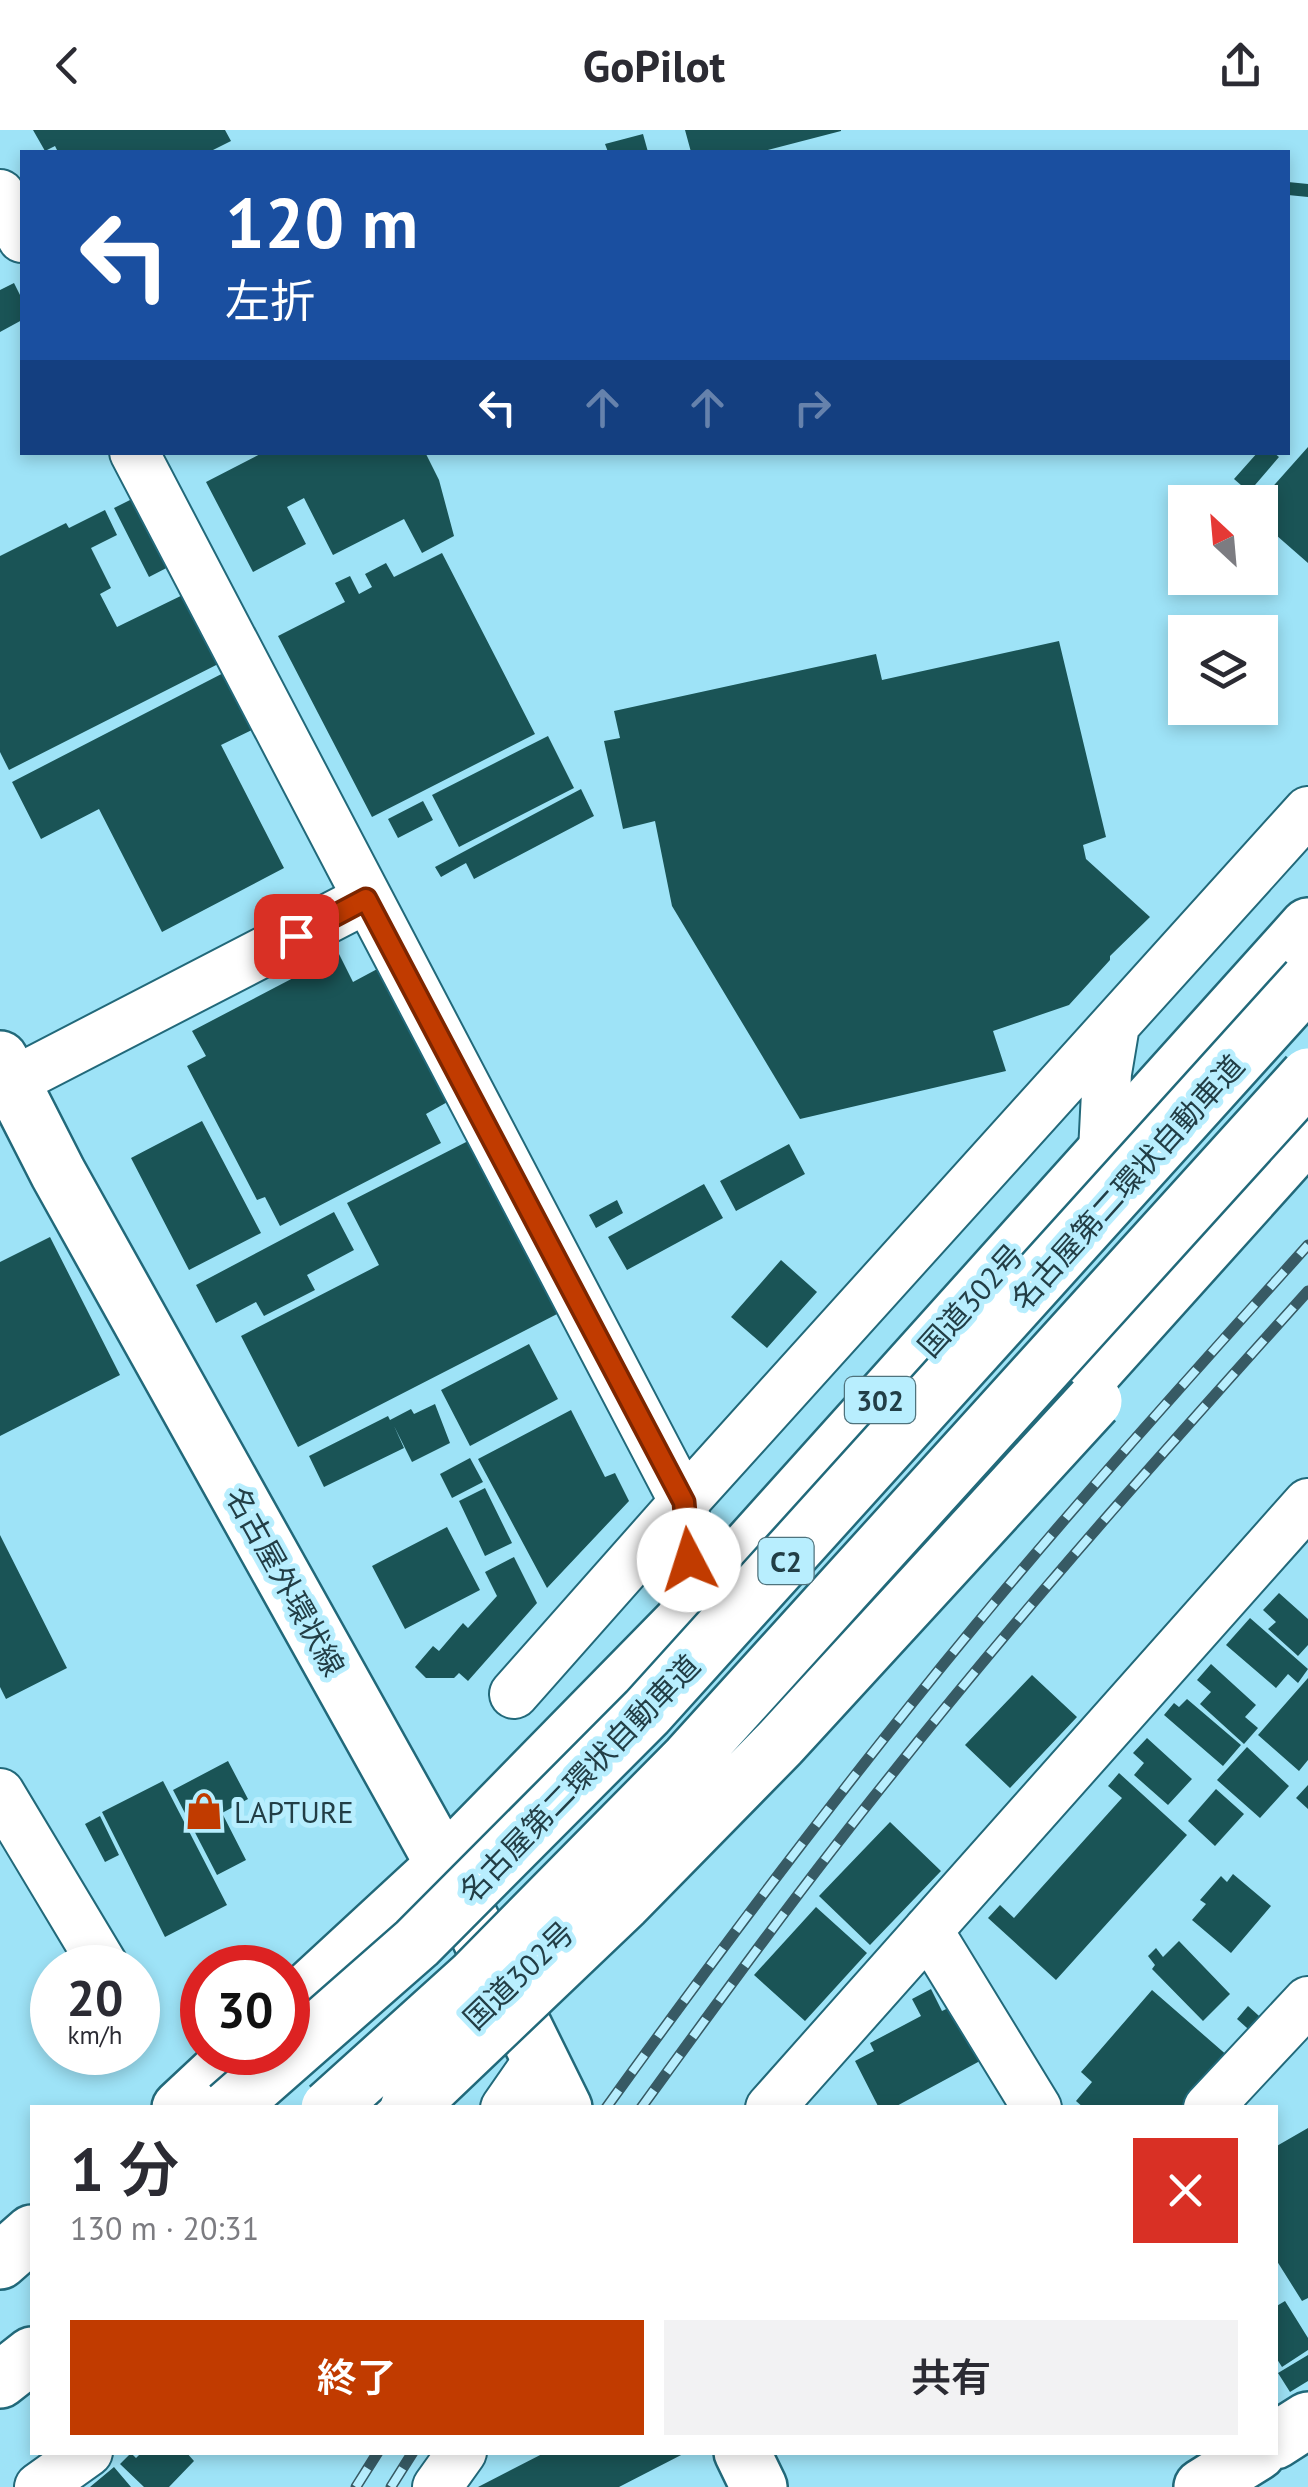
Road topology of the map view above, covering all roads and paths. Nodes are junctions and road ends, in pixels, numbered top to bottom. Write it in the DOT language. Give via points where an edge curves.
graph roads {
  1 [pos="0,194"];
  2 [pos="20,234"];
  3 [pos="136,455"];
  4 [pos="1300,823"];
  5 [pos="366,899"];
  6 [pos="1308,926"];
  7 [pos="1308,981"];
  8 [pos="1115,1025"];
  9 [pos="6,1071"];
  10 [pos="1308,1076"];
  11 [pos="1308,1132"];
  12 [pos="1103,1152"];
  13 [pos="1308,1170"];
  14 [pos="684,1502"];
  15 [pos="1308,1503"];
  16 [pos="683,1621"];
  17 [pos="514,1694"];
  18 [pos="0,1793"];
  19 [pos="444,1865"];
  20 [pos="928,1930"];
  21 [pos="90,1945"];
  22 [pos="310,1989"];
  23 [pos="506,1990"];
  24 [pos="1308,2001"];
  25 [pos="538,2060"];
  26 [pos="215,2075"];
  27 [pos="183,2105"];
  28 [pos="232,2105"];
  29 [pos="332,2105"];
  30 [pos="376,2105"];
  31 [pos="411,2105"];
  32 [pos="506,2105"];
  33 [pos="562,2105"];
  34 [pos="773,2105"];
  35 [pos="1035,2105"];
  36 [pos="1211,2105"];
  37 [pos="30,2236"];
  38 [pos="30,2253"];
  39 [pos="0,2261"];
  40 [pos="30,2271"];
  41 [pos="0,2273"];
  42 [pos="0,2295"];
  43 [pos="30,2356"];
  44 [pos="0,2380"];
  45 [pos="30,2391"];
  46 [pos="30,2400"];
  47 [pos="0,2417"];
  48 [pos="1308,2420"];
  49 [pos="1278,2440"];
  50 [pos="460,2455"];
  51 [pos="743,2455"];
  52 [pos="437,2487"];
  53 [pos="759,2487"];
  1 -- 2 [label="street"];
  3 -- 5 [label="street"];
  4 -- 8 [label="street"];
  5 -- 9 [label="street"];
  5 -- 14 [label="street"];
  6 -- 12 [label="main road, 国道302号 / 302"];
  7 -- 28 [label="main road, 名古屋第二環状自動車道 / C2, bridge" via="648,1712 417,1943"];
  8 -- 12 [label="street"];
  8 -- 14 [label="street"];
  9 -- 19 [label="main road, 名古屋外環状線"];
  10 -- 29 [label="main road, C2, bridge" via="689,1760 486,1965"];
  11 -- 23 [label="main road, 国道302号" via="902,1582"];
  12 -- 16 [label="main road, 国道302号 / 302"];
  13 -- 31 [label="main road, bridge" via="780,1743"];
  14 -- 16 [label="street" via="689,1560"];
  14 -- 17 [label="street"];
  15 -- 20 [label="street"];
  16 -- 19 [label="main road, 国道302号 / 302"];
  18 -- 21 [label="street"];
  19 -- 22 [label="main road, 国道302号 / 302"];
  19 -- 23 [label="main road, 名古屋外環状線"];
  20 -- 34 [label="street"];
  20 -- 35 [label="street"];
  23 -- 25 [label="main road, 名古屋外環状線"];
  23 -- 30 [label="main road, 国道302号"];
  24 -- 36 [label="street"];
  25 -- 32 [label="street"];
  25 -- 33 [label="main road, 名古屋外環状線"];
  26 -- 27 [label="main road"];
  37 -- 39 [label="main road"];
  38 -- 41 [label="main road"];
  40 -- 42 [label="main road"];
  43 -- 44 [label="main road"];
  45 -- 47 [label="main road"];
  46 -- 47 [label="main road"];
  48 -- 49 [label="main road"];
  50 -- 52 [label="street"];
  51 -- 53 [label="main road"];
}
